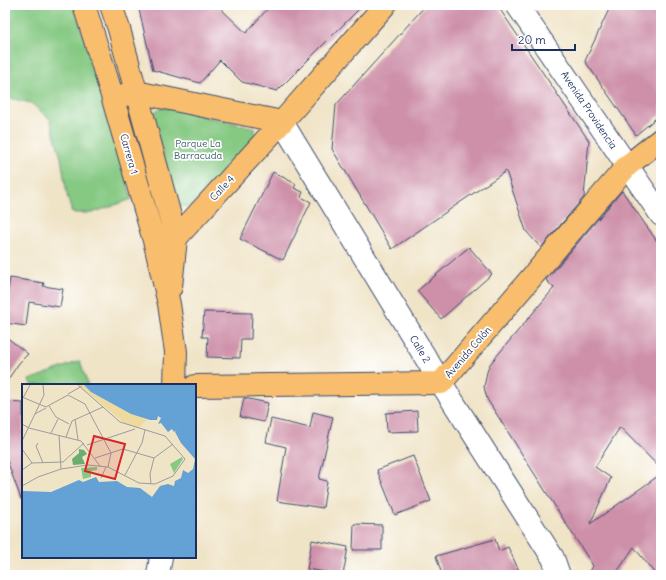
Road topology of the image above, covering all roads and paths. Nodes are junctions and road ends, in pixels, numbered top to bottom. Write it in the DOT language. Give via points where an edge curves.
graph roads {
  1 [pos="84,5"];
  2 [pos="111,5"];
  3 [pos="385,5"];
  4 [pos="517,5"];
  5 [pos="136,92"];
  6 [pos="113,98"];
  7 [pos="282,122"];
  8 [pos="661,139"];
  9 [pos="627,166"];
  10 [pos="661,216"];
  11 [pos="176,238"];
  12 [pos="155,244"];
  13 [pos="169,304"];
  14 [pos="441,383"];
  15 [pos="175,384"];
  16 [pos="196,386"];
  17 [pos="161,558"];
  18 [pos="158,575"];
  19 [pos="559,575"];
  1 -- 6 [label="main road, Carrera 1"];
  2 -- 5 [label="main road, Carrera 1"];
  3 -- 7 [label="main road, Calle 4"];
  4 -- 9 [label="street, Avenida Providencia"];
  5 -- 6 [label="main road"];
  5 -- 7 [label="main road"];
  5 -- 11 [label="main road, Carrera 1"];
  6 -- 12 [label="main road, Carrera 1"];
  7 -- 11 [label="main road, Calle 4"];
  7 -- 14 [label="street, Calle 2"];
  8 -- 9 [label="main road, Avenida Colón"];
  9 -- 10 [label="street, Avenida Providencia"];
  9 -- 14 [label="main road, Avenida Colón"];
  11 -- 12 [label="main road"];
  11 -- 13 [label="main road, Carrera 1"];
  12 -- 13 [label="main road, Carrera 1"];
  13 -- 15 [label="main road, Carrera 1" via="176,352"];
  14 -- 16 [label="main road, Avenida Colón"];
  14 -- 19 [label="street, Calle 2" via="553,558"];
  17 -- 18 [label="street"];
}
